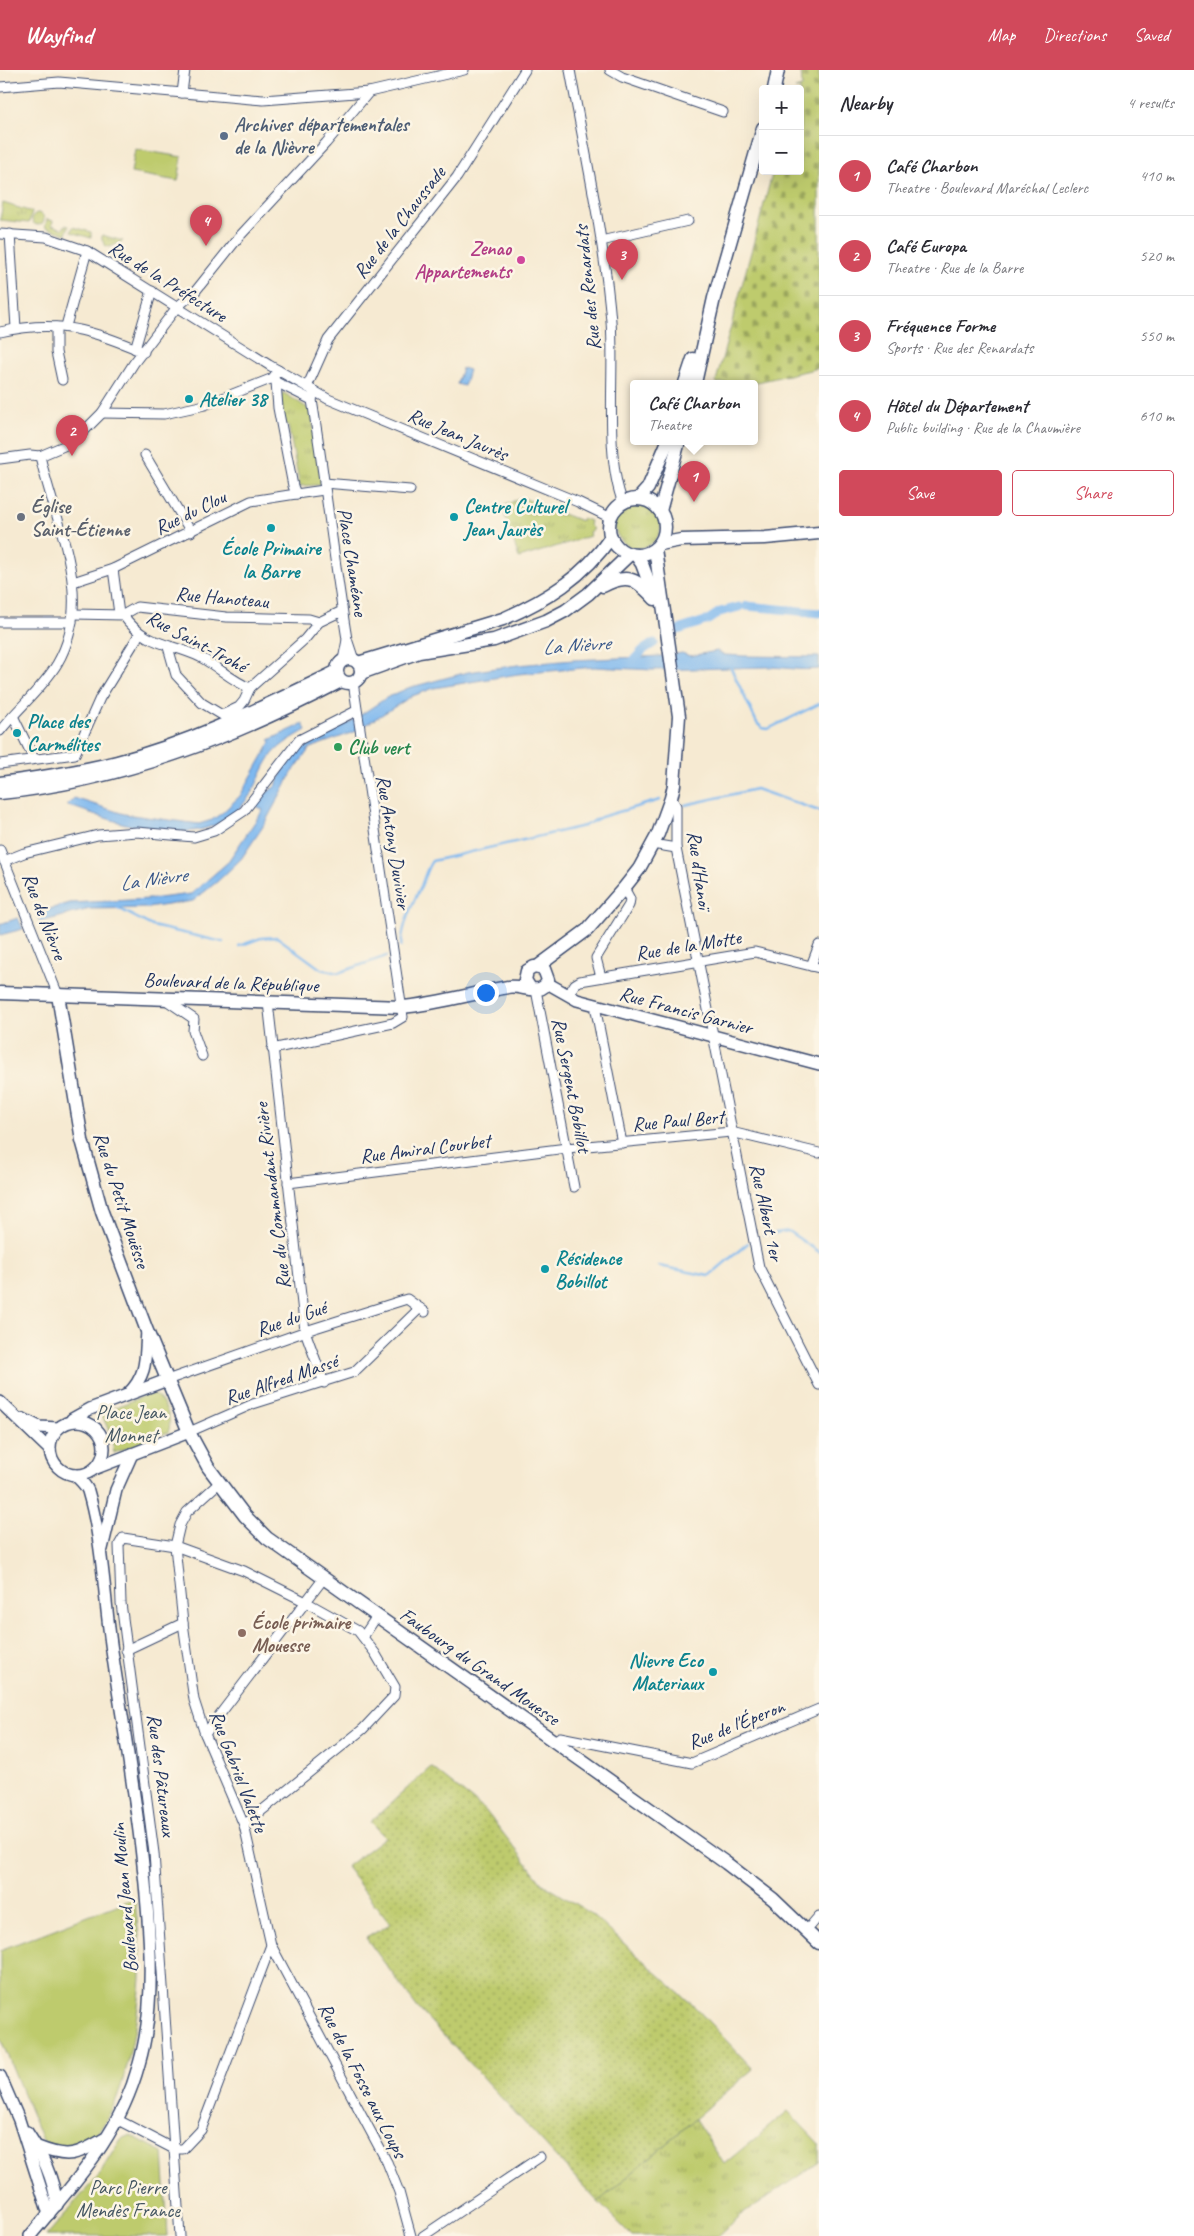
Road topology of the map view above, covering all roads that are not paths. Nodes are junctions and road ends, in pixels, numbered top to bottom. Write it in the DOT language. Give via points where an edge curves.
graph roads {
  1 [pos="185,70"];
  2 [pos="464,70"];
  3 [pos="570,70"];
  4 [pos="610,70"];
  5 [pos="778,70"];
  6 [pos="521,73"];
  7 [pos="775,85"];
  8 [pos="0,87"];
  9 [pos="369,92"];
  10 [pos="182,93"];
  11 [pos="723,112"];
  12 [pos="762,130"];
  13 [pos="688,221"];
  14 [pos="0,234"];
  15 [pos="10,234"];
  16 [pos="601,241"];
  17 [pos="87,251"];
  18 [pos="152,291"];
  19 [pos="194,293"];
  20 [pos="714,298"];
  21 [pos="178,307"];
  22 [pos="187,314"];
  23 [pos="61,326"];
  24 [pos="16,328"];
  25 [pos="0,332"];
  26 [pos="140,350"];
  27 [pos="276,376"];
  28 [pos="62,380"];
  29 [pos="686,380"];
  30 [pos="696,380"];
  31 [pos="311,392"];
  32 [pos="102,413"];
  33 [pos="666,445"];
  34 [pos="679,445"];
  35 [pos="145,455"];
  36 [pos="40,456"];
  37 [pos="0,460"];
  38 [pos="324,486"];
  39 [pos="410,490"];
  40 [pos="296,494"];
  41 [pos="638,499"];
  42 [pos="624,503"];
  43 [pos="660,511"];
  44 [pos="611,518"];
  45 [pos="665,524"];
  46 [pos="191,532"];
  47 [pos="819,533"];
  48 [pos="611,537"];
  49 [pos="716,540"];
  50 [pos="657,547"];
  51 [pos="633,555"];
  52 [pos="113,569"];
  53 [pos="73,582"];
  54 [pos="588,594"];
  55 [pos="655,599"];
  56 [pos="342,612"];
  57 [pos="121,615"];
  58 [pos="73,618"];
  59 [pos="0,622"];
  60 [pos="319,622"];
  61 [pos="666,623"];
  62 [pos="140,633"];
  63 [pos="168,647"];
  64 [pos="349,670"];
  65 [pos="250,688"];
  66 [pos="356,711"];
  67 [pos="13,716"];
  68 [pos="0,731"];
  69 [pos="34,759"];
  70 [pos="0,764"];
  71 [pos="0,783"];
  72 [pos="0,792"];
  73 [pos="671,798"];
  74 [pos="652,844"];
  75 [pos="676,848"];
  76 [pos="0,850"];
  77 [pos="4,861"];
  78 [pos="624,888"];
  79 [pos="567,944"];
  80 [pos="819,945"];
  81 [pos="698,961"];
  82 [pos="815,967"];
  83 [pos="532,970"];
  84 [pos="601,978"];
  85 [pos="548,979"];
  86 [pos="533,989"];
  87 [pos="0,993"];
  88 [pos="471,993"];
  89 [pos="58,995"];
  90 [pos="568,995"];
  91 [pos="164,998"];
  92 [pos="268,1002"];
  93 [pos="597,1006"];
  94 [pos="402,1007"];
  95 [pos="712,1036"];
  96 [pos="272,1049"];
  97 [pos="202,1056"];
  98 [pos="819,1064"];
  99 [pos="732,1132"];
  100 [pos="622,1143"];
  101 [pos="567,1148"];
  102 [pos="819,1153"];
  103 [pos="288,1183"];
  104 [pos="574,1186"];
  105 [pos="422,1310"];
  106 [pos="147,1331"];
  107 [pos="306,1331"];
  108 [pos="167,1380"];
  109 [pos="324,1383"];
  110 [pos="819,1385"];
  111 [pos="126,1395"];
  112 [pos="4,1406"];
  113 [pos="62,1425"];
  114 [pos="189,1432"];
  115 [pos="50,1450"];
  116 [pos="132,1454"];
  117 [pos="95,1469"];
  118 [pos="76,1475"];
  119 [pos="219,1483"];
  120 [pos="95,1526"];
  121 [pos="176,1546"];
  122 [pos="100,1558"];
  123 [pos="324,1578"];
  124 [pos="306,1602"];
  125 [pos="377,1616"];
  126 [pos="183,1623"];
  127 [pos="363,1637"];
  128 [pos="126,1650"];
  129 [pos="819,1709"];
  130 [pos="205,1734"];
  131 [pos="554,1741"];
  132 [pos="577,1741"];
  133 [pos="572,1754"];
  134 [pos="244,1826"];
  135 [pos="819,1916"];
  136 [pos="807,1930"];
  137 [pos="819,1943"];
  138 [pos="271,1945"];
  139 [pos="0,2076"];
  140 [pos="19,2120"];
  141 [pos="118,2120"];
  142 [pos="108,2137"];
  143 [pos="38,2147"];
  144 [pos="174,2149"];
  145 [pos="540,2157"];
  146 [pos="57,2205"];
  147 [pos="49,2214"];
  148 [pos="30,2236"];
  149 [pos="180,2236"];
  150 [pos="412,2236"];
  151 [pos="423,2236"];
  1 -- 10 [label="street"];
  2 -- 9 [label="street"];
  3 -- 16 [label="street, Rue des Renardats"];
  4 -- 11 [label="street"];
  5 -- 7 [label="main road"];
  6 -- 31 [label="street, Rue de la Chaussade" via="457,177 328,340"];
  8 -- 10 [label="street" via="59,82"];
  9 -- 10 [label="street" via="263,100"];
  9 -- 19 [label="street" via="238,238"];
  12 -- 20 [label="main road"];
  13 -- 16 [label="street"];
  14 -- 15 [label="street, Rue de la Préfecture"];
  15 -- 17 [label="street, Rue de la Préfecture" via="46,237"];
  15 -- 24 [label="street"];
  16 -- 42 [label="street, Rue des Renardats" via="611,322 614,459 618,489"];
  17 -- 18 [label="street, Rue de la Préfecture"];
  17 -- 23 [label="street"];
  18 -- 21 [label="street, Rue de la Préfecture"];
  18 -- 26 [label="street"];
  19 -- 21 [label="street"];
  19 -- 22 [label="street"];
  20 -- 29 [label="main road"];
  20 -- 30 [label="main road"];
  21 -- 22 [label="street, Rue de la Préfecture"];
  21 -- 26 [label="street"];
  22 -- 27 [label="street, Rue de la Préfecture"];
  23 -- 24 [label="street"];
  23 -- 26 [label="street" via="98,333"];
  23 -- 28 [label="street" via="56,352"];
  24 -- 25 [label="street"];
  26 -- 32 [label="street"];
  27 -- 31 [label="street, Rue de la Préfecture"];
  27 -- 31 [label="street"];
  27 -- 32 [label="street" via="205,405 164,414"];
  27 -- 40 [label="street" via="279,416"];
  31 -- 38 [label="street, Place Chaméane"];
  31 -- 44 [label="street, Rue Jean Jaurès"];
  32 -- 36 [label="street" via="66,445"];
  33 -- 41 [label="main road" via="648,488"];
  34 -- 43 [label="main road"];
  35 -- 46 [label="street"];
  36 -- 37 [label="street"];
  36 -- 53 [label="street"];
  38 -- 39 [label="street"];
  38 -- 40 [label="street, Place Chaméane"];
  38 -- 56 [label="street, Place Chaméane"];
  40 -- 46 [label="street, Rue du Clou" via="251,501"];
  41 -- 42 [label="main road"];
  41 -- 43 [label="main road"];
  42 -- 44 [label="main road"];
  43 -- 45 [label="main road"];
  44 -- 48 [label="main road"];
  45 -- 49 [label="main road" via="680,532"];
  45 -- 50 [label="main road"];
  46 -- 52 [label="street, Rue du Clou"];
  47 -- 49 [label="main road"];
  48 -- 51 [label="main road" via="622,550"];
  48 -- 64 [label="main road" via="578,575 551,596 524,610"];
  49 -- 50 [label="main road" via="680,540"];
  50 -- 51 [label="main road"];
  50 -- 61 [label="main road"];
  51 -- 54 [label="main road"];
  51 -- 55 [label="main road" via="642,564"];
  52 -- 53 [label="street, Rue du Clou"];
  52 -- 57 [label="street"];
  53 -- 58 [label="street"];
  54 -- 55 [label="main road" via="617,578 626,578 640,584"];
  54 -- 64 [label="main road" via="546,621 494,640 419,652"];
  55 -- 61 [label="main road"];
  56 -- 60 [label="street"];
  56 -- 64 [label="street, Place Chaméane"];
  57 -- 58 [label="street, Rue Saint-Trohé"];
  57 -- 60 [label="street, Rue Hanoteau" via="137,607"];
  57 -- 62 [label="street, Rue Saint-Trohé"];
  58 -- 59 [label="street, Rue Saint-Trohé"];
  58 -- 67 [label="street" via="68,642 57,664"];
  60 -- 65 [label="street" via="305,639"];
  61 -- 73 [label="main road, Boulevard de la République" via="680,716"];
  62 -- 63 [label="street, Rue Saint-Trohé"];
  62 -- 69 [label="street" via="100,698 75,754"];
  63 -- 65 [label="street, Rue Saint-Trohé" via="199,657"];
  63 -- 65 [label="street" via="176,675 214,712 222,715 239,706"];
  64 -- 66 [label="street, Rue Antony Duvivier"];
  64 -- 71 [label="main road" via="161,748 90,768"];
  64 -- 72 [label="main road" via="254,724 180,752 101,776"];
  66 -- 77 [label="street" via="299,740 244,811 214,830 194,837 137,832 98,835"];
  66 -- 94 [label="street, Rue Antony Duvivier"];
  67 -- 68 [label="street"];
  67 -- 69 [label="street"];
  69 -- 70 [label="street"];
  73 -- 74 [label="main road, Boulevard de la République"];
  73 -- 75 [label="street, Rue d'Hanoï" via="676,806"];
  74 -- 75 [label="street"];
  74 -- 78 [label="main road, Boulevard de la République"];
  75 -- 81 [label="street, Rue d'Hanoï"];
  76 -- 77 [label="street, Rue de Nièvre"];
  77 -- 89 [label="street, Rue de Nièvre"];
  78 -- 79 [label="main road, Boulevard de la République" via="587,930"];
  78 -- 84 [label="street" via="630,899 629,905 596,958"];
  79 -- 83 [label="main road, Boulevard de la République"];
  79 -- 85 [label="main road, Boulevard de la République"];
  80 -- 82 [label="street"];
  81 -- 82 [label="street, Rue de la Motte" via="755,952"];
  81 -- 84 [label="street, Rue de la Motte"];
  81 -- 95 [label="street, Rue d'Hanoï"];
  83 -- 85 [label="main road" via="544,969"];
  83 -- 86 [label="main road" via="524,980"];
  83 -- 88 [label="main road, Boulevard de la République"];
  84 -- 90 [label="street, Rue de la Motte" via="577,982"];
  85 -- 86 [label="main road" via="544,988"];
  85 -- 90 [label="main road, Rue Francis Garnier"];
  86 -- 88 [label="main road, Boulevard de la République" via="512,986"];
  86 -- 101 [label="street, Rue Sergent Bobillot"];
  87 -- 89 [label="main road, Boulevard de la République"];
  88 -- 94 [label="main road, Boulevard de la République"];
  89 -- 91 [label="main road, Boulevard de la République"];
  89 -- 106 [label="main road, Rue du Petit Mouësse" via="82,1140 102,1212"];
  90 -- 93 [label="main road, Rue Francis Garnier"];
  91 -- 92 [label="main road, Boulevard de la République"];
  91 -- 97 [label="street" via="194,1019 193,1031"];
  92 -- 94 [label="main road, Boulevard de la République"];
  92 -- 96 [label="street, Rue du Commandant Rivière"];
  93 -- 95 [label="main road, Rue Francis Garnier"];
  93 -- 100 [label="street"];
  94 -- 96 [label="street" via="404,1017 399,1021"];
  95 -- 98 [label="main road, Rue Francis Garnier"];
  95 -- 99 [label="street, Rue Albert 1er"];
  96 -- 103 [label="street, Rue du Commandant Rivière"];
  99 -- 100 [label="street, Rue Paul Bert"];
  99 -- 102 [label="street, Rue Paul Bert"];
  99 -- 110 [label="street, Rue Albert 1er" via="758,1267"];
  100 -- 101 [label="street, Rue Paul Bert"];
  101 -- 103 [label="street, Rue Amiral Courbet"];
  101 -- 104 [label="street, Rue Sergent Bobillot"];
  103 -- 107 [label="street, Rue du Commandant Rivière"];
  105 -- 107 [label="street, Rue du Gué" via="407,1299"];
  105 -- 109 [label="street, Rue Alfred Massé" via="354,1372"];
  106 -- 108 [label="main road, Rue du Petit Mouësse"];
  106 -- 111 [label="main road" via="144,1371"];
  107 -- 108 [label="street, Rue du Gué"];
  107 -- 109 [label="street, Rue du Commandant Rivière"];
  108 -- 111 [label="main road"];
  108 -- 114 [label="main road, Faubourg du Grand Mouesse"];
  109 -- 114 [label="street, Rue Alfred Massé" via="253,1404"];
  111 -- 113 [label="main road" via="90,1409"];
  112 -- 113 [label="main road" via="38,1426"];
  112 -- 115 [label="main road"];
  113 -- 115 [label="main road" via="53,1434"];
  113 -- 117 [label="main road" via="82,1421 97,1429 104,1444 104,1453"];
  114 -- 116 [label="main road"];
  114 -- 119 [label="main road, Faubourg du Grand Mouesse"];
  115 -- 118 [label="main road" via="61,1470"];
  116 -- 117 [label="main road"];
  116 -- 122 [label="main road" via="116,1490"];
  117 -- 118 [label="main road"];
  117 -- 120 [label="main road"];
  118 -- 120 [label="main road" via="87,1488"];
  119 -- 121 [label="street, Rue Gabriel Valette" via="187,1512 180,1525"];
  119 -- 123 [label="main road, Faubourg du Grand Mouesse" via="245,1516 268,1538"];
  120 -- 122 [label="main road, Boulevard Jean Moulin"];
  121 -- 124 [label="street" via="244,1571"];
  121 -- 126 [label="street, Rue Gabriel Valette"];
  121 -- 128 [label="street, Rue des Pâtureaux" via="124,1538 119,1545"];
  122 -- 141 [label="main road, Boulevard Jean Moulin" via="138,1827 150,1956 146,2031 140,2062"];
  123 -- 124 [label="street"];
  123 -- 125 [label="main road, Faubourg du Grand Mouesse"];
  124 -- 127 [label="street"];
  124 -- 130 [label="street"];
  125 -- 127 [label="street"];
  125 -- 131 [label="main road, Faubourg du Grand Mouesse"];
  126 -- 128 [label="street"];
  126 -- 130 [label="street, Rue Gabriel Valette" via="194,1700"];
  127 -- 134 [label="street" via="395,1687 394,1696 363,1729"];
  128 -- 144 [label="street, Rue des Pâtureaux" via="154,1853"];
  129 -- 132 [label="street, Rue de l'Éperon" via="692,1763"];
  130 -- 134 [label="street, Rue Gabriel Valette"];
  131 -- 132 [label="street, Rue de l'Éperon" via="560,1737"];
  131 -- 133 [label="main road, Faubourg du Grand Mouesse"];
  132 -- 133 [label="street"];
  133 -- 136 [label="main road, Faubourg du Grand Mouesse" via="732,1868"];
  134 -- 138 [label="street, Rue Gabriel Valette"];
  135 -- 136 [label="street"];
  136 -- 137 [label="main road, Faubourg du Grand Mouesse"];
  138 -- 144 [label="street" via="201,2130 183,2149"];
  138 -- 150 [label="street, Rue de la Fosse aux Loups" via="387,2162"];
  139 -- 140 [label="main road"];
  140 -- 143 [label="main road"];
  140 -- 147 [label="main road"];
  141 -- 142 [label="main road, Boulevard Jean Moulin"];
  141 -- 144 [label="street"];
  142 -- 143 [label="main road" via="70,2155 55,2154"];
  142 -- 146 [label="main road, Boulevard Jean Moulin" via="82,2176"];
  143 -- 146 [label="main road" via="51,2176"];
  144 -- 149 [label="street"];
  145 -- 151 [label="street"];
  146 -- 147 [label="main road, Boulevard Jean Moulin"];
  147 -- 148 [label="main road, Boulevard Jean Moulin"];
}
